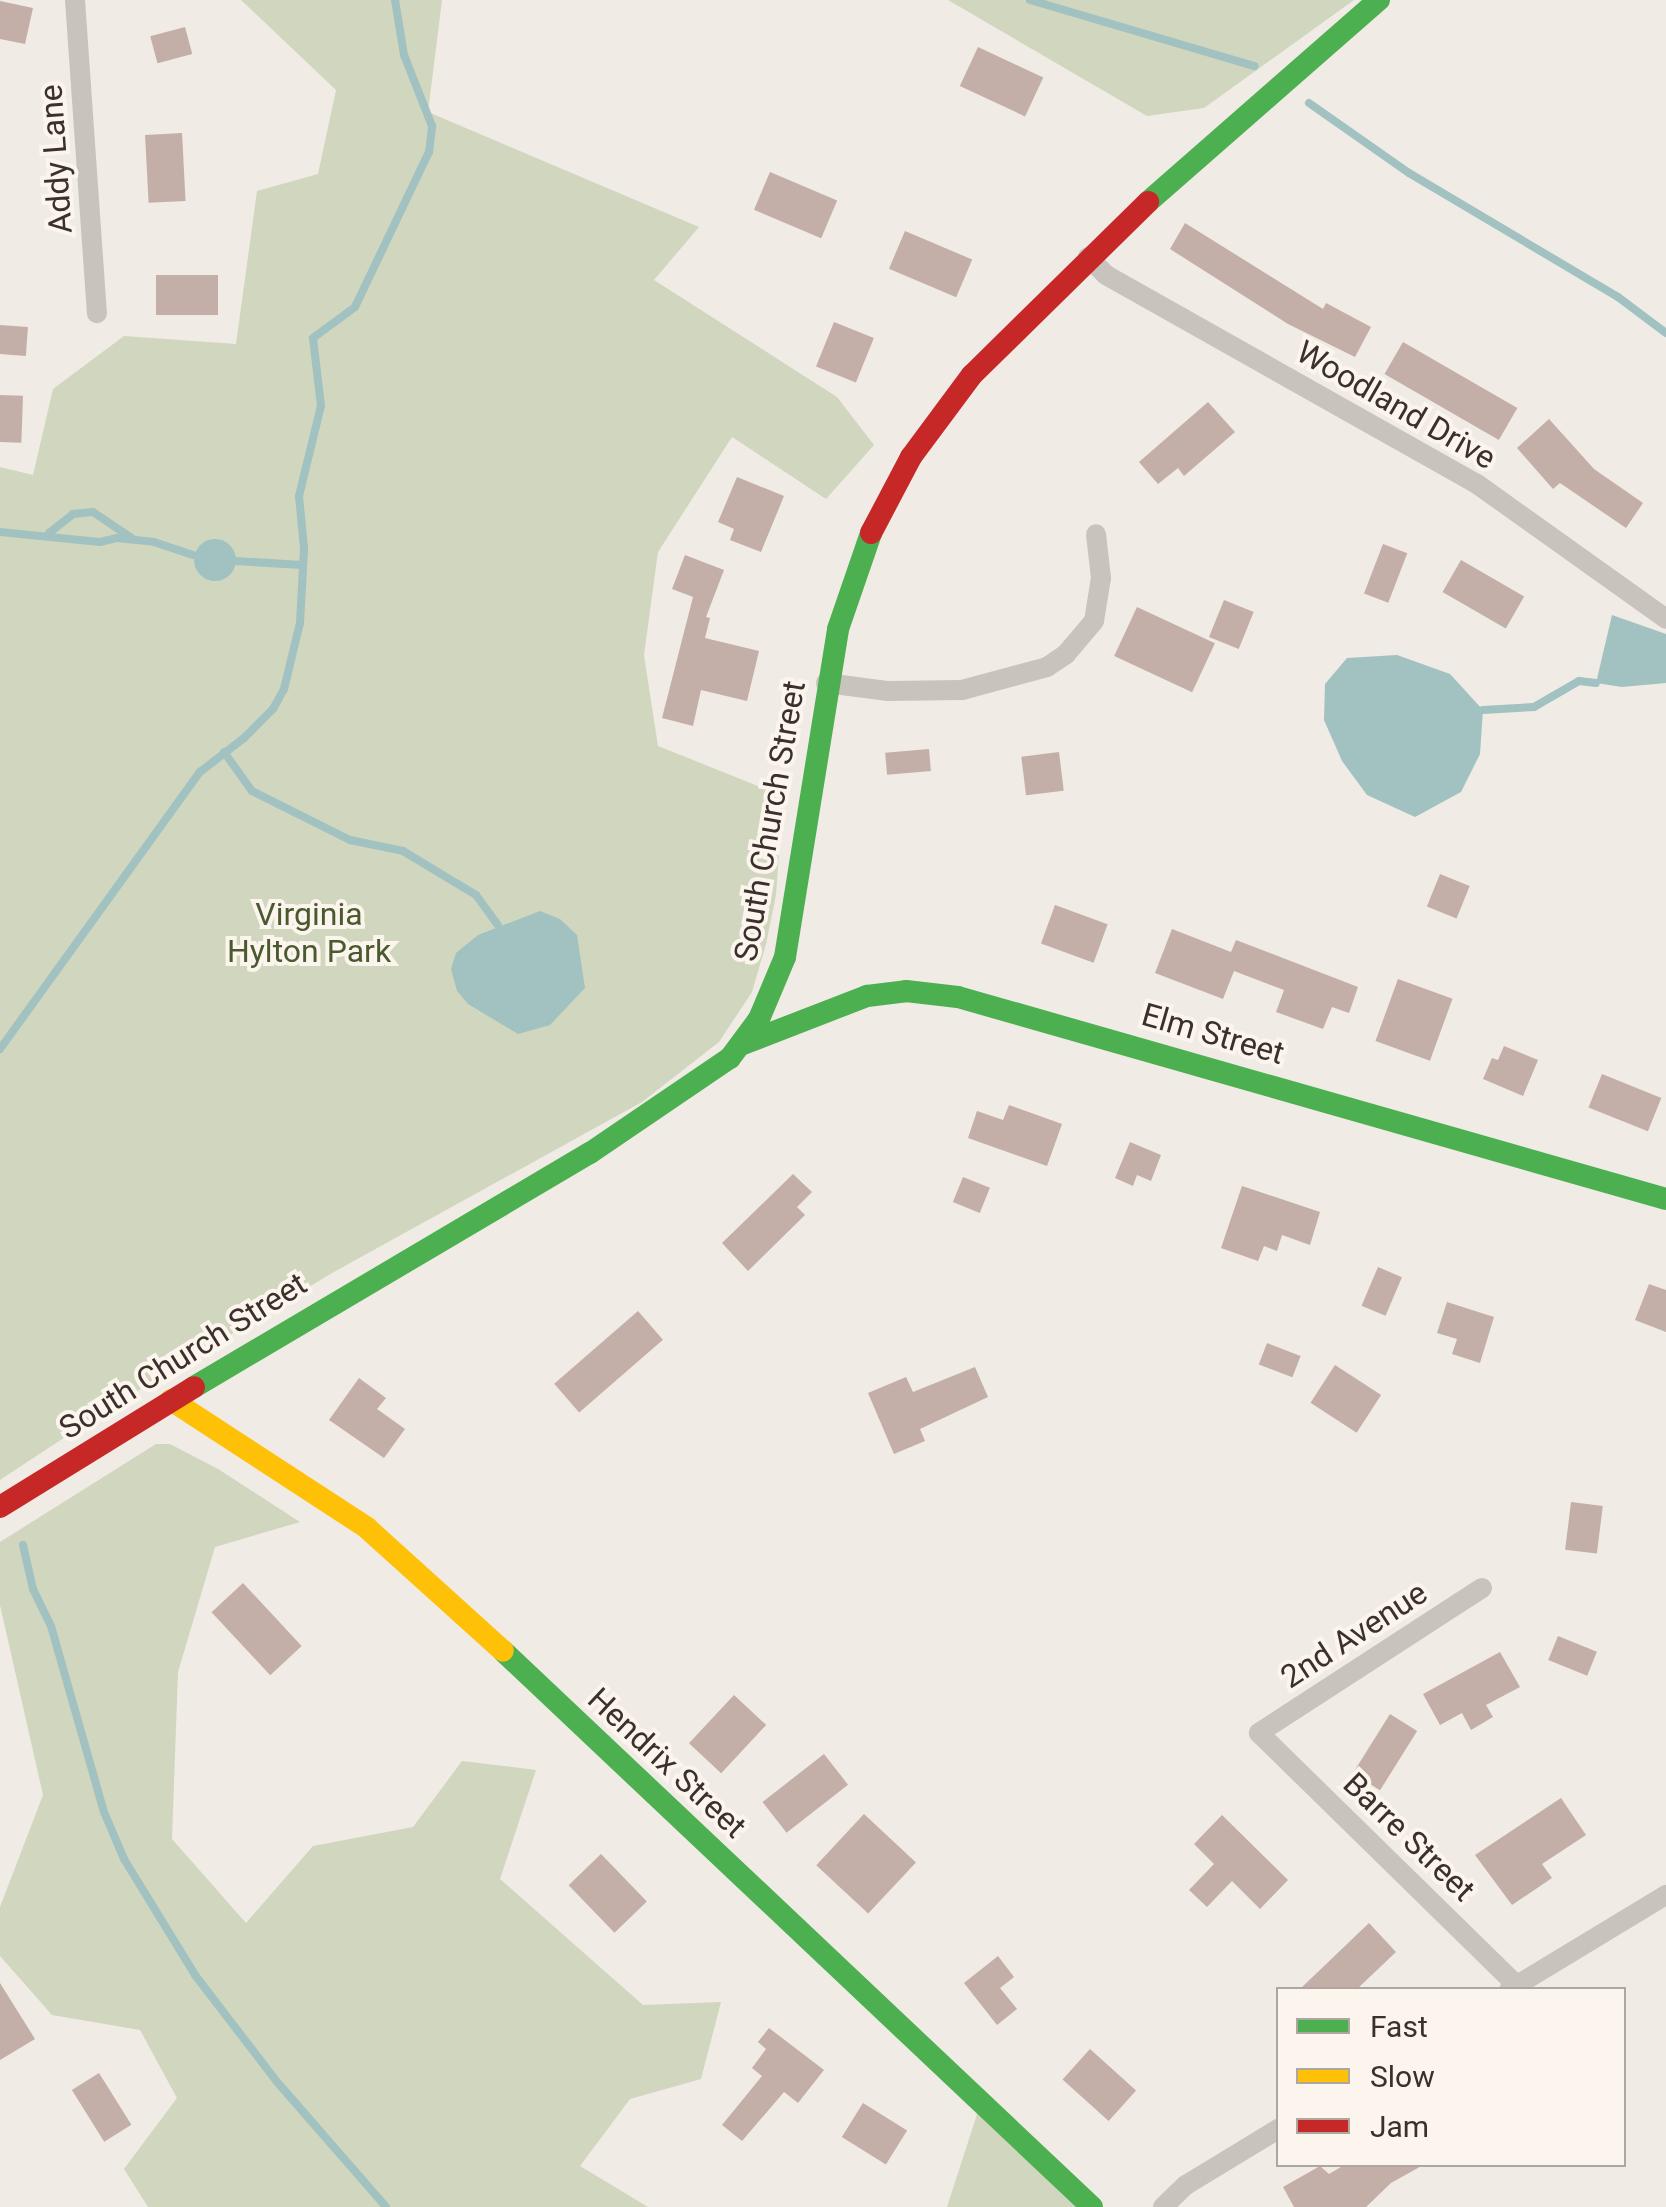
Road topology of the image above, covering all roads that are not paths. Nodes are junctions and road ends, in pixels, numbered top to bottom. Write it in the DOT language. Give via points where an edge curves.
graph roads {
  1 [pos="75,0"];
  2 [pos="1380,0"];
  3 [pos="1088,256"];
  4 [pos="97,313"];
  5 [pos="1096,534"];
  6 [pos="1666,619"];
  7 [pos="826,682"];
  8 [pos="743,1044"];
  9 [pos="1666,1199"];
  10 [pos="171,1400"];
  11 [pos="0,1507"];
  12 [pos="1482,1588"];
  13 [pos="1259,1733"];
  14 [pos="1666,1895"];
  15 [pos="1512,1987"];
  16 [pos="1276,2130"];
  17 [pos="1092,2207"];
  18 [pos="1162,2207"];
  1 -- 4 [label="street, Addy Lane"];
  2 -- 3 [label="street, South Church Street"];
  3 -- 6 [label="street, Woodland Drive" via="1106,275 1478,484"];
  3 -- 7 [label="street, South Church Street" via="972,374 911,458 850,586"];
  5 -- 7 [label="street" via="1101,578 1094,621 1048,666 962,690 888,691"];
  7 -- 8 [label="street, South Church Street" via="784,958"];
  8 -- 9 [label="street, Elm Street" via="867,996 906,991 958,997"];
  8 -- 10 [label="street, South Church Street" via="715,1072 639,1122"];
  10 -- 11 [label="street, South Church Street"];
  10 -- 17 [label="street, Hendrix Street" via="402,1556"];
  12 -- 13 [label="street, 2nd Avenue"];
  13 -- 15 [label="street, Barre Street"];
  14 -- 15 [label="street"];
  16 -- 18 [label="street"];
}
